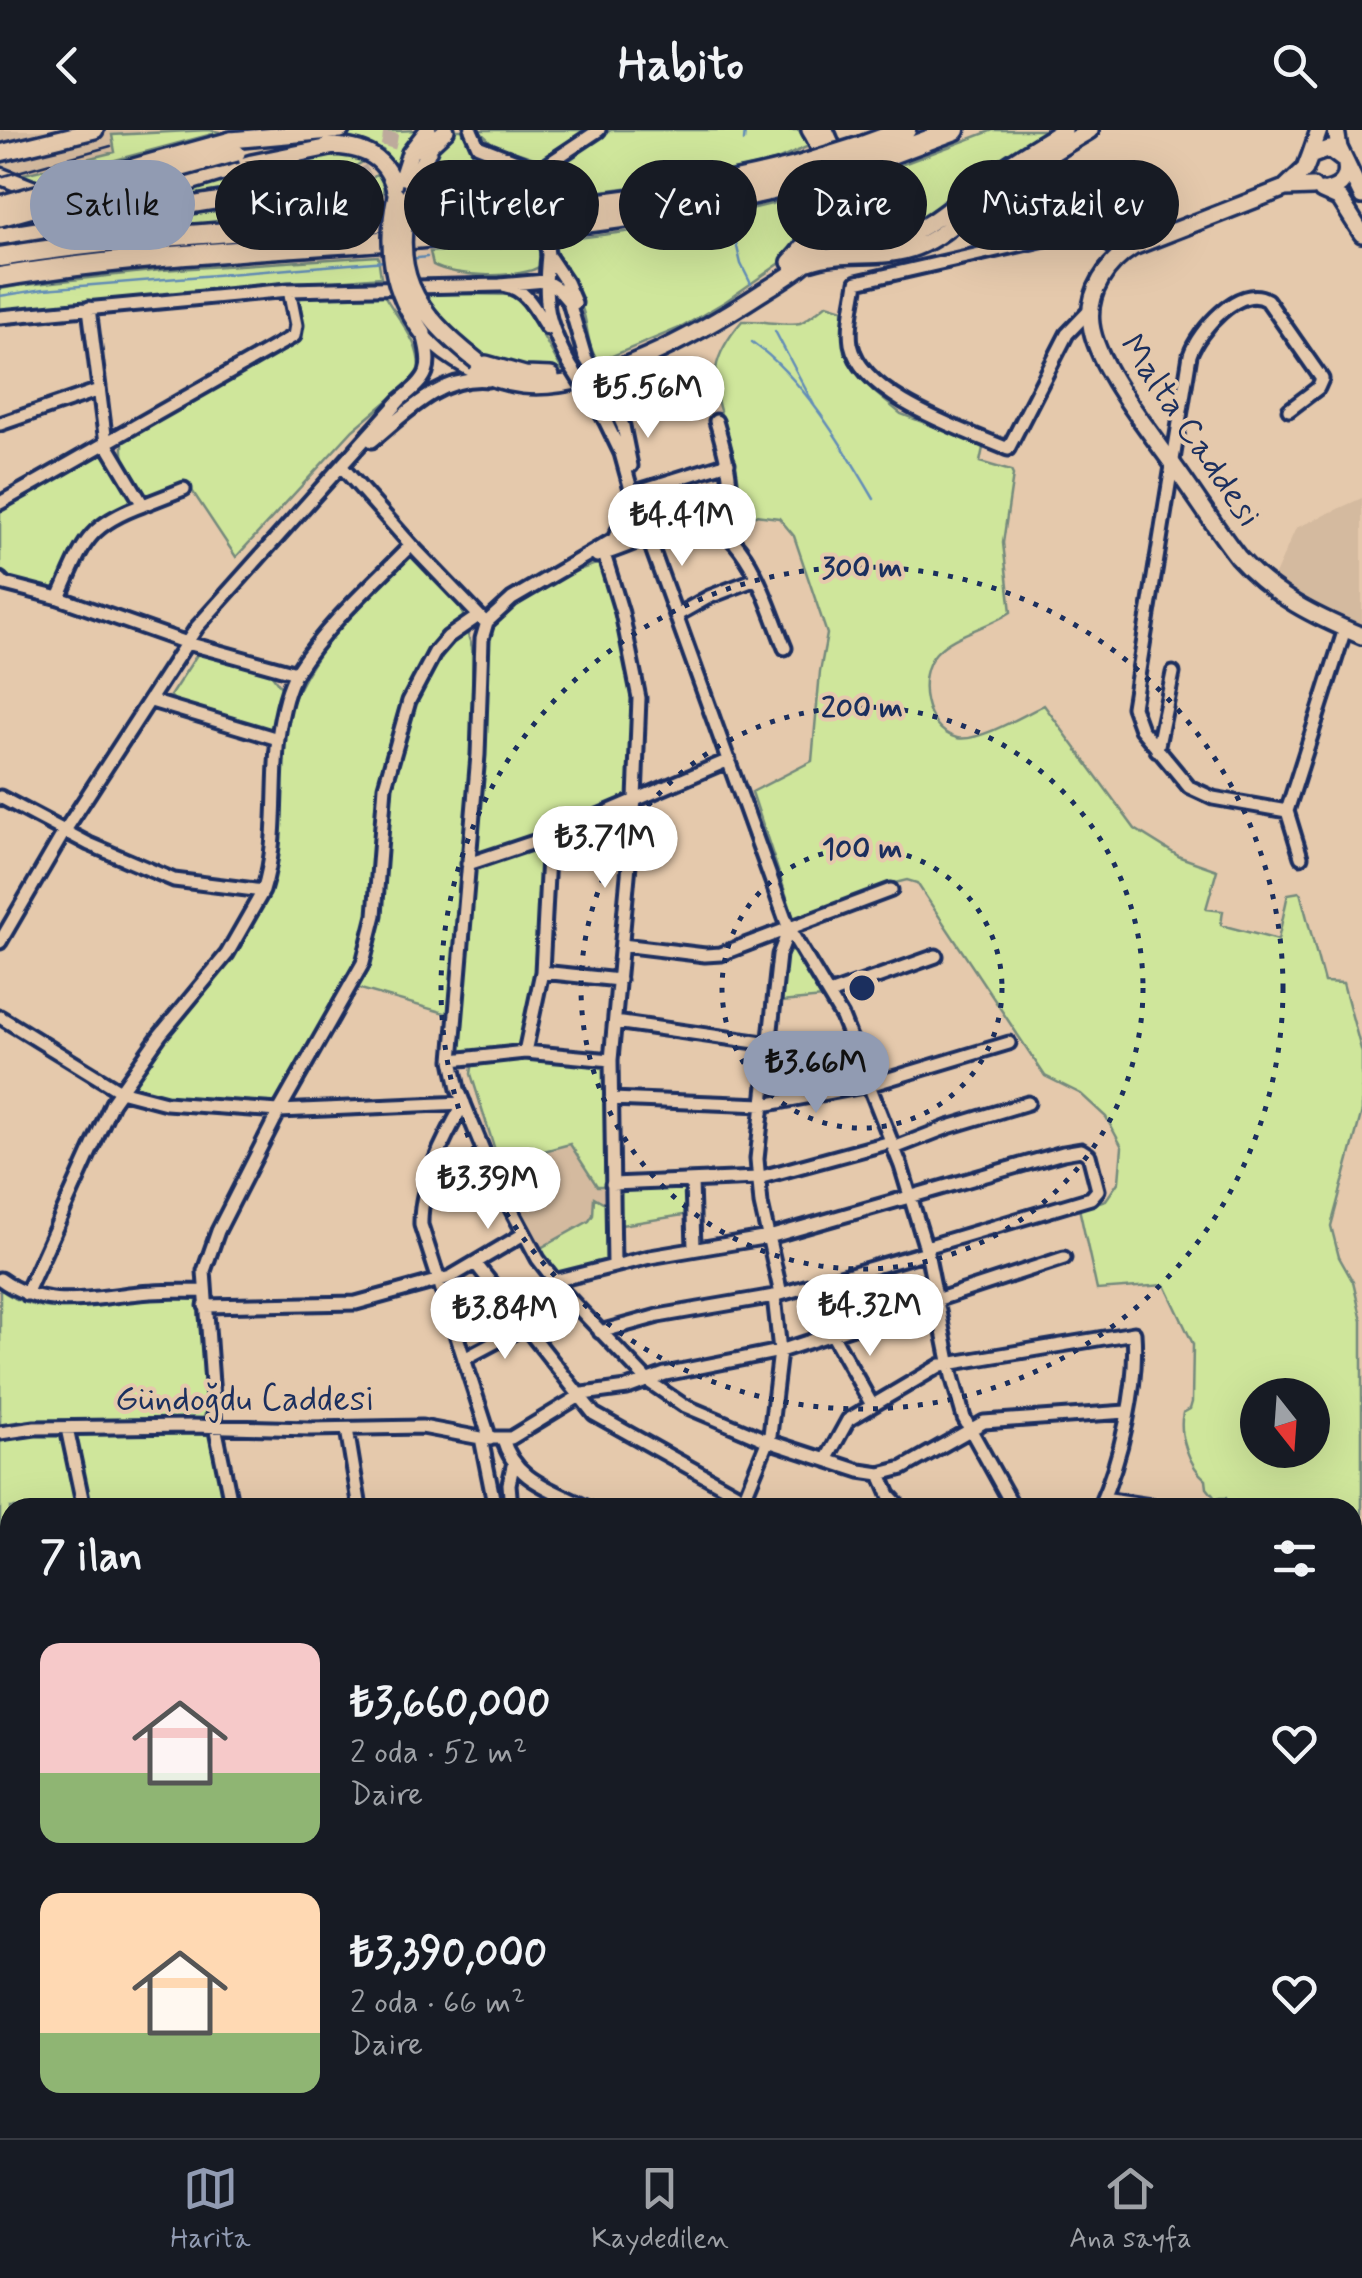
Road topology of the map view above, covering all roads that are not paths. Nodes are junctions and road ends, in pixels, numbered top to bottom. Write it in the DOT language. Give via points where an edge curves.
graph roads {
  1 [pos="95,130"];
  2 [pos="428,130"];
  3 [pos="446,130"];
  4 [pos="470,130"];
  5 [pos="600,130"];
  6 [pos="810,130"];
  7 [pos="825,130"];
  8 [pos="906,130"];
  9 [pos="955,130"];
  10 [pos="1064,130"];
  11 [pos="1090,130"];
  12 [pos="1319,130"];
  13 [pos="1336,130"];
  14 [pos="338,138"];
  15 [pos="234,146"];
  16 [pos="0,153"];
  17 [pos="865,155"];
  18 [pos="514,160"];
  19 [pos="554,160"];
  20 [pos="837,160"];
  21 [pos="848,160"];
  22 [pos="1346,161"];
  23 [pos="1308,162"];
  24 [pos="0,176"];
  25 [pos="777,178"];
  26 [pos="777,182"];
  27 [pos="1285,188"];
  28 [pos="1320,189"];
  29 [pos="396,195"];
  30 [pos="1362,196"];
  31 [pos="215,201"];
  32 [pos="0,204"];
  33 [pos="0,218"];
  34 [pos="927,225"];
  35 [pos="1362,234"];
  36 [pos="0,236"];
  37 [pos="547,250"];
  38 [pos="817,250"];
  39 [pos="1123,253"];
  40 [pos="548,255"];
  41 [pos="0,257"];
  42 [pos="801,265"];
  43 [pos="0,277"];
  44 [pos="545,281"];
  45 [pos="500,285"];
  46 [pos="289,290"];
  47 [pos="760,294"];
  48 [pos="89,308"];
  49 [pos="1090,310"];
  50 [pos="0,317"];
  51 [pos="424,333"];
  52 [pos="578,336"];
  53 [pos="561,348"];
  54 [pos="595,376"];
  55 [pos="505,382"];
  56 [pos="99,390"];
  57 [pos="1289,410"];
  58 [pos="716,421"];
  59 [pos="0,424"];
  60 [pos="106,444"];
  61 [pos="728,463"];
  62 [pos="1173,464"];
  63 [pos="342,467"];
  64 [pos="184,490"];
  65 [pos="632,494"];
  66 [pos="0,503"];
  67 [pos="143,505"];
  68 [pos="642,523"];
  69 [pos="718,529"];
  70 [pos="648,538"];
  71 [pos="612,540"];
  72 [pos="411,545"];
  73 [pos="604,554"];
  74 [pos="572,562"];
  75 [pos="756,579"];
  76 [pos="0,580"];
  77 [pos="59,598"];
  78 [pos="677,615"];
  79 [pos="482,620"];
  80 [pos="1345,629"];
  81 [pos="1362,636"];
  82 [pos="187,643"];
  83 [pos="785,648"];
  84 [pos="296,673"];
  85 [pos="1173,673"];
  86 [pos="151,701"];
  87 [pos="278,739"];
  88 [pos="1157,750"];
  89 [pos="729,760"];
  90 [pos="0,798"];
  91 [pos="636,800"];
  92 [pos="1288,811"];
  93 [pos="64,832"];
  94 [pos="549,838"];
  95 [pos="1301,858"];
  96 [pos="468,864"];
  97 [pos="891,890"];
  98 [pos="262,891"];
  99 [pos="789,929"];
  100 [pos="0,942"];
  101 [pos="622,945"];
  102 [pos="936,956"];
  103 [pos="542,972"];
  104 [pos="619,980"];
  105 [pos="829,994"];
  106 [pos="0,1017"];
  107 [pos="616,1022"];
  108 [pos="1009,1043"];
  109 [pos="770,1044"];
  110 [pos="525,1052"];
  111 [pos="452,1060"];
  112 [pos="611,1060"];
  113 [pos="869,1085"];
  114 [pos="120,1091"];
  115 [pos="611,1099"];
  116 [pos="1028,1103"];
  117 [pos="464,1104"];
  118 [pos="763,1105"];
  119 [pos="279,1111"];
  120 [pos="892,1145"];
  121 [pos="758,1178"];
  122 [pos="692,1182"];
  123 [pos="612,1184"];
  124 [pos="911,1194"];
  125 [pos="522,1235"];
  126 [pos="768,1237"];
  127 [pos="694,1248"];
  128 [pos="926,1250"];
  129 [pos="1064,1258"];
  130 [pos="476,1264"];
  131 [pos="614,1265"];
  132 [pos="0,1279"];
  133 [pos="554,1281"];
  134 [pos="438,1282"];
  135 [pos="203,1292"];
  136 [pos="26,1294"];
  137 [pos="778,1295"];
  138 [pos="937,1297"];
  139 [pos="206,1306"];
  140 [pos="524,1326"];
  141 [pos="600,1332"];
  142 [pos="832,1334"];
  143 [pos="780,1352"];
  144 [pos="464,1359"];
  145 [pos="949,1363"];
  146 [pos="648,1381"];
  147 [pos="577,1396"];
  148 [pos="872,1404"];
  149 [pos="1126,1412"];
  150 [pos="215,1426"];
  151 [pos="67,1428"];
  152 [pos="347,1428"];
  153 [pos="969,1429"];
  154 [pos="0,1433"];
  155 [pos="491,1438"];
  156 [pos="768,1441"];
  157 [pos="826,1460"];
  158 [pos="514,1466"];
  159 [pos="880,1474"];
  160 [pos="82,1498"];
  161 [pos="230,1498"];
  162 [pos="358,1498"];
  163 [pos="494,1498"];
  164 [pos="510,1498"];
  165 [pos="569,1498"];
  166 [pos="735,1498"];
  167 [pos="744,1498"];
  168 [pos="892,1498"];
  169 [pos="1008,1498"];
  170 [pos="1102,1498"];
  1 -- 16 [label="main road"];
  2 -- 29 [label="main road" via="410,153"];
  3 -- 54 [label="main road, bridge" via="431,144 412,187 403,228 403,251 422,310 478,361 525,374"];
  4 -- 18 [label="street" via="478,146"];
  5 -- 19 [label="street"];
  6 -- 47 [label="main road" via="824,166 821,211 800,252"];
  7 -- 20 [label="main road"];
  8 -- 17 [label="highway"];
  9 -- 17 [label="highway"];
  10 -- 34 [label="main road"];
  11 -- 42 [label="main road" via="916,248 834,255"];
  12 -- 23 [label="main road"];
  13 -- 22 [label="main road"];
  14 -- 15 [label="main road"];
  14 -- 24 [label="main road" via="102,209 76,206"];
  14 -- 29 [label="main road" via="379,159"];
  15 -- 32 [label="main road, bridge"];
  15 -- 33 [label="main road, bridge"];
  17 -- 21 [label="highway, bridge"];
  22 -- 23 [label="main road" via="1329,149"];
  22 -- 28 [label="main road" via="1344,181"];
  22 -- 30 [label="main road"];
  23 -- 27 [label="main road"];
  23 -- 28 [label="main road"];
  25 -- 41 [label="highway" via="572,206"];
  26 -- 43 [label="highway" via="710,205 576,224"];
  27 -- 28 [label="main road"];
  27 -- 39 [label="main road"];
  28 -- 35 [label="main road" via="1340,199"];
  29 -- 51 [label="main road, bridge" via="391,265 404,305"];
  31 -- 36 [label="main road"];
  37 -- 40 [label="street, bridge"];
  38 -- 42 [label="main road"];
  39 -- 49 [label="main road, Malta Caddesi" via="1100,280"];
  39 -- 49 [label="street" via="1076,232 858,282 852,346 904,404 1008,449 1067,334"];
  40 -- 44 [label="street"];
  40 -- 52 [label="street" via="573,296"];
  42 -- 47 [label="main road"];
  44 -- 45 [label="street"];
  44 -- 52 [label="street" via="569,302"];
  44 -- 53 [label="street" via="548,322"];
  45 -- 46 [label="street"];
  45 -- 53 [label="street" via="525,294"];
  46 -- 48 [label="street"];
  46 -- 60 [label="street" via="294,336"];
  47 -- 54 [label="main road" via="672,344"];
  48 -- 50 [label="street"];
  48 -- 56 [label="street"];
  49 -- 62 [label="main road, Malta Caddesi" via="1104,362"];
  51 -- 55 [label="main road" via="462,364"];
  51 -- 63 [label="street" via="428,372"];
  52 -- 65 [label="street, bridge" via="626,436"];
  53 -- 65 [label="street, bridge" via="605,420"];
  54 -- 55 [label="main road" via="548,385"];
  55 -- 63 [label="street" via="474,378 442,388"];
  56 -- 59 [label="street"];
  56 -- 60 [label="street"];
  57 -- 62 [label="street" via="1322,379 1271,304 1247,295 1193,345"];
  58 -- 61 [label="street"];
  60 -- 66 [label="street"];
  60 -- 67 [label="street"];
  61 -- 65 [label="street"];
  61 -- 69 [label="street" via="730,501"];
  62 -- 80 [label="main road, Malta Caddesi" via="1230,547 1263,582"];
  62 -- 88 [label="street" via="1133,707"];
  63 -- 72 [label="street"];
  63 -- 82 [label="street"];
  64 -- 67 [label="street"];
  65 -- 68 [label="street"];
  65 -- 71 [label="street"];
  67 -- 77 [label="street" via="94,531"];
  68 -- 70 [label="street"];
  68 -- 71 [label="street"];
  69 -- 70 [label="street" via="689,526"];
  69 -- 75 [label="street" via="743,552"];
  70 -- 73 [label="street"];
  70 -- 78 [label="street"];
  71 -- 74 [label="street"];
  72 -- 79 [label="street"];
  72 -- 84 [label="street"];
  73 -- 74 [label="street"];
  73 -- 91 [label="street" via="639,698"];
  74 -- 79 [label="street"];
  75 -- 78 [label="street"];
  75 -- 83 [label="street"];
  76 -- 77 [label="street"];
  77 -- 82 [label="street"];
  78 -- 89 [label="street"];
  79 -- 96 [label="street"];
  79 -- 119 [label="street" via="448,637 409,701 385,786 378,892 363,963"];
  80 -- 81 [label="main road, Malta Caddesi"];
  80 -- 92 [label="street"];
  82 -- 84 [label="street"];
  82 -- 86 [label="street"];
  84 -- 87 [label="street"];
  85 -- 88 [label="street"];
  86 -- 87 [label="street"];
  86 -- 93 [label="street"];
  87 -- 98 [label="street" via="272,849"];
  88 -- 92 [label="street" via="1196,792"];
  89 -- 91 [label="street"];
  89 -- 99 [label="street"];
  90 -- 93 [label="street"];
  91 -- 94 [label="street"];
  91 -- 101 [label="street"];
  92 -- 95 [label="street"];
  93 -- 98 [label="street" via="174,880"];
  93 -- 100 [label="street"];
  94 -- 96 [label="street"];
  94 -- 103 [label="street"];
  96 -- 111 [label="street"];
  97 -- 99 [label="street"];
  98 -- 114 [label="street" via="226,954"];
  99 -- 101 [label="street" via="714,955"];
  99 -- 105 [label="street"];
  99 -- 109 [label="street"];
  101 -- 104 [label="street"];
  102 -- 105 [label="street"];
  103 -- 104 [label="street"];
  103 -- 110 [label="street"];
  104 -- 107 [label="street"];
  105 -- 113 [label="street"];
  106 -- 114 [label="street"];
  107 -- 109 [label="street"];
  107 -- 112 [label="street"];
  108 -- 113 [label="street"];
  109 -- 118 [label="street"];
  110 -- 111 [label="street"];
  110 -- 112 [label="street"];
  111 -- 117 [label="street"];
  112 -- 115 [label="street"];
  113 -- 118 [label="street"];
  113 -- 120 [label="street"];
  114 -- 119 [label="street" via="166,1103"];
  114 -- 136 [label="street"];
  115 -- 118 [label="street"];
  115 -- 123 [label="street"];
  116 -- 120 [label="street"];
  117 -- 119 [label="street"];
  117 -- 125 [label="street"];
  117 -- 134 [label="street" via="440,1150 422,1211"];
  118 -- 121 [label="street"];
  119 -- 135 [label="street" via="218,1231"];
  120 -- 121 [label="street"];
  120 -- 124 [label="street"];
  121 -- 122 [label="street"];
  121 -- 126 [label="street"];
  122 -- 123 [label="street"];
  122 -- 127 [label="street"];
  123 -- 131 [label="street"];
  124 -- 126 [label="street"];
  124 -- 128 [label="street"];
  124 -- 128 [label="street" via="1076,1150 1091,1161 1098,1190 1091,1198"];
  125 -- 130 [label="street"];
  125 -- 133 [label="street"];
  126 -- 127 [label="street"];
  126 -- 137 [label="street"];
  127 -- 131 [label="street"];
  128 -- 137 [label="street"];
  128 -- 138 [label="street"];
  129 -- 138 [label="street"];
  130 -- 134 [label="street"];
  130 -- 140 [label="street"];
  131 -- 133 [label="street"];
  132 -- 136 [label="street"];
  133 -- 141 [label="street"];
  134 -- 139 [label="street" via="343,1305"];
  134 -- 144 [label="street"];
  135 -- 136 [label="street" via="70,1301"];
  135 -- 139 [label="street"];
  137 -- 141 [label="street"];
  137 -- 143 [label="street"];
  138 -- 142 [label="street"];
  138 -- 145 [label="street"];
  139 -- 150 [label="street"];
  140 -- 144 [label="street"];
  140 -- 147 [label="street"];
  141 -- 146 [label="street"];
  142 -- 143 [label="street"];
  142 -- 148 [label="street"];
  143 -- 146 [label="street"];
  143 -- 156 [label="street"];
  144 -- 155 [label="street"];
  145 -- 148 [label="street"];
  145 -- 149 [label="street" via="1134,1333"];
  145 -- 153 [label="street"];
  146 -- 147 [label="street"];
  146 -- 156 [label="street" via="683,1405"];
  147 -- 155 [label="street" via="520,1434"];
  147 -- 166 [label="street" via="600,1419"];
  148 -- 157 [label="street" via="844,1424"];
  149 -- 153 [label="street" via="991,1421"];
  149 -- 170 [label="street"];
  150 -- 151 [label="street, Gündoğdu Caddesi"];
  150 -- 152 [label="street, Gündoğdu Caddesi"];
  150 -- 161 [label="street"];
  151 -- 154 [label="street, Gündoğdu Caddesi"];
  151 -- 160 [label="street"];
  152 -- 155 [label="street, Gündoğdu Caddesi" via="422,1426"];
  152 -- 162 [label="street"];
  153 -- 159 [label="street" via="916,1462"];
  153 -- 169 [label="street"];
  155 -- 158 [label="street"];
  155 -- 163 [label="street"];
  156 -- 157 [label="street"];
  156 -- 167 [label="street"];
  157 -- 159 [label="street"];
  158 -- 164 [label="street"];
  158 -- 165 [label="street"];
  159 -- 168 [label="street"];
}
